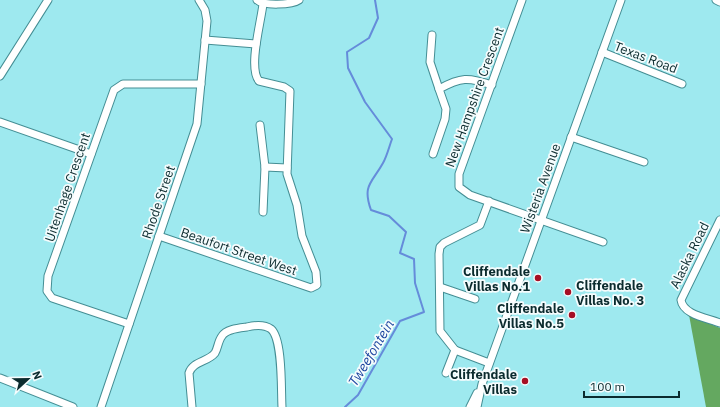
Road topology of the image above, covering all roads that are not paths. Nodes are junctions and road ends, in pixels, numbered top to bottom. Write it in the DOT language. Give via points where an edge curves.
graph roads {
  1 [pos="48,0"];
  2 [pos="199,0"];
  3 [pos="299,0"];
  4 [pos="522,0"];
  5 [pos="621,0"];
  6 [pos="716,0"];
  7 [pos="260,2"];
  8 [pos="720,2"];
  9 [pos="432,35"];
  10 [pos="205,40"];
  11 [pos="256,44"];
  12 [pos="602,52"];
  13 [pos="0,76"];
  14 [pos="201,84"];
  15 [pos="682,84"];
  16 [pos="492,85"];
  17 [pos="439,89"];
  18 [pos="0,122"];
  19 [pos="260,125"];
  20 [pos="572,137"];
  21 [pos="91,154"];
  22 [pos="433,154"];
  23 [pos="644,162"];
  24 [pos="265,168"];
  25 [pos="287,168"];
  26 [pos="489,201"];
  27 [pos="263,212"];
  28 [pos="541,220"];
  29 [pos="720,220"];
  30 [pos="159,236"];
  31 [pos="603,242"];
  32 [pos="440,287"];
  33 [pos="475,298"];
  34 [pos="720,322"];
  35 [pos="129,324"];
  36 [pos="455,350"];
  37 [pos="489,363"];
  38 [pos="446,373"];
  39 [pos="0,378"];
  40 [pos="482,384"];
  41 [pos="73,407"];
  42 [pos="101,407"];
  43 [pos="192,407"];
  44 [pos="282,407"];
  45 [pos="470,407"];
  46 [pos="478,407"];
  1 -- 13 [label="street"];
  2 -- 10 [label="street, Rhode Street" via="206,16"];
  3 -- 7 [label="street" via="294,4"];
  4 -- 16 [label="street, New Hampshire Crescent"];
  5 -- 12 [label="street, Wisteria Avenue"];
  6 -- 8 [label="street"];
  7 -- 11 [label="street"];
  9 -- 17 [label="street" via="430,62"];
  10 -- 11 [label="street"];
  10 -- 14 [label="street, Rhode Street"];
  11 -- 25 [label="street" via="256,77 263,83 284,87 290,91"];
  12 -- 15 [label="street, Texas Road"];
  12 -- 20 [label="street, Wisteria Avenue"];
  14 -- 21 [label="street, Uitenhage Crescent" via="118,86 114,90"];
  14 -- 30 [label="street, Rhode Street" via="197,124"];
  16 -- 17 [label="street" via="465,78"];
  16 -- 26 [label="street, New Hampshire Crescent" via="458,178 459,187 465,192"];
  17 -- 22 [label="street" via="446,109"];
  18 -- 21 [label="street"];
  19 -- 24 [label="street"];
  20 -- 23 [label="street"];
  20 -- 28 [label="street, Wisteria Avenue"];
  21 -- 35 [label="street, Uitenhage Crescent" via="48,276 47,291 56,300"];
  24 -- 25 [label="street"];
  24 -- 27 [label="street"];
  25 -- 30 [label="street, Beaufort Street West" via="302,236 316,272 317,285 311,288"];
  26 -- 28 [label="street, New Hampshire Crescent"];
  26 -- 32 [label="street" via="480,225 440,247"];
  28 -- 31 [label="street, New Hampshire Crescent"];
  28 -- 37 [label="street, Wisteria Avenue"];
  29 -- 34 [label="street, Alaska Road" via="683,293 681,302 688,311"];
  30 -- 35 [label="street, Rhode Street"];
  32 -- 33 [label="street"];
  32 -- 36 [label="street" via="440,330"];
  35 -- 42 [label="street, Rhode Street"];
  36 -- 37 [label="street"];
  36 -- 38 [label="street"];
  37 -- 40 [label="street, Wisteria Avenue"];
  39 -- 41 [label="street"];
  40 -- 45 [label="street, Wisteria Avenue"];
  40 -- 46 [label="street, Wisteria Avenue"];
  43 -- 44 [label="street" via="189,373 191,368 212,356 221,336 226,332 252,326 267,327 276,336"];
}
